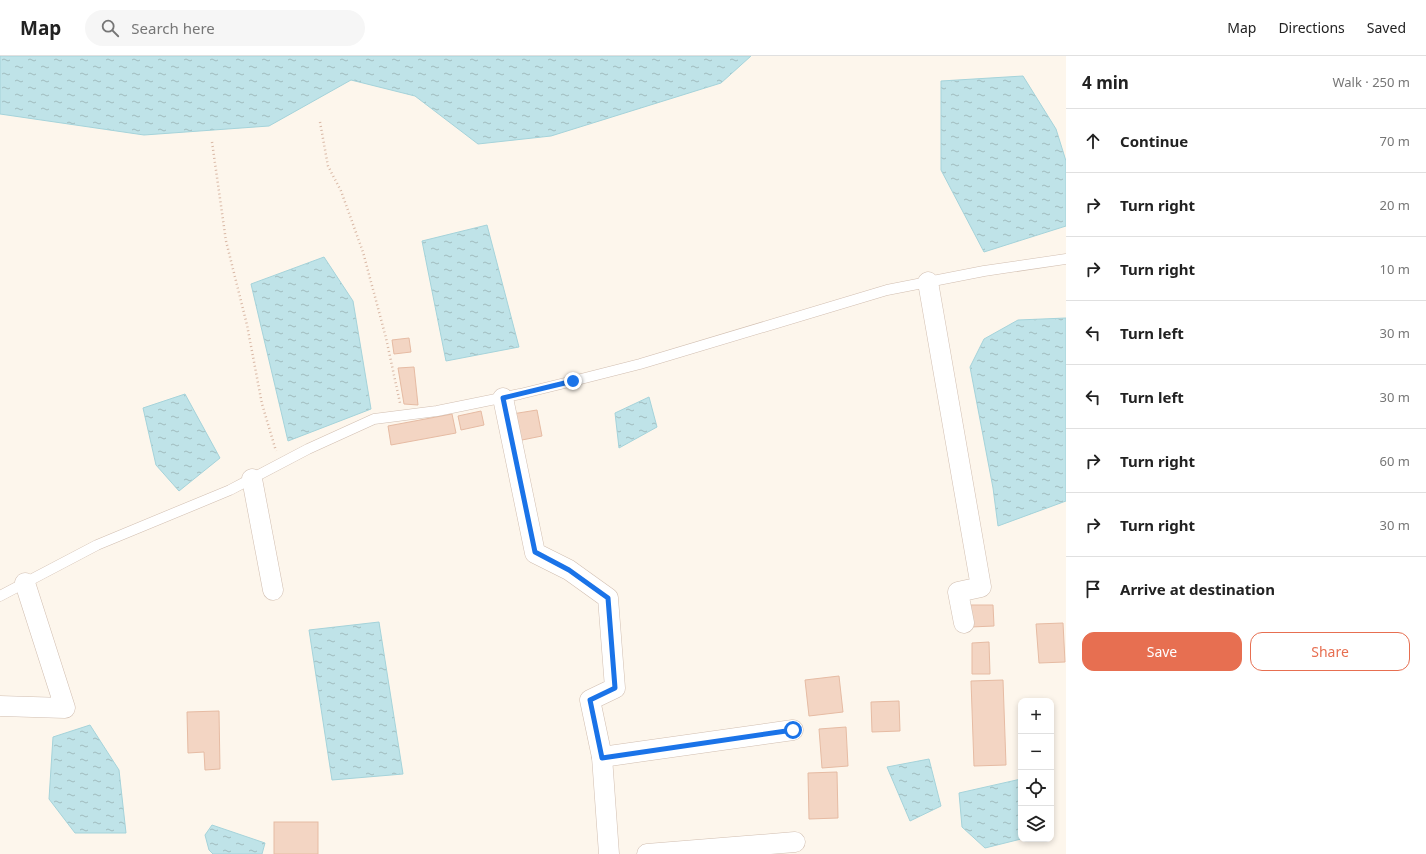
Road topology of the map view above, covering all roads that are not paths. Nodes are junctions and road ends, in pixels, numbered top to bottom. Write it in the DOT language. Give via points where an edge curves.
graph roads {
  1 [pos="1066,259"];
  2 [pos="928,282"];
  3 [pos="503,398"];
  4 [pos="252,479"];
  5 [pos="25,583"];
  6 [pos="273,590"];
  7 [pos="0,596"];
  8 [pos="964,623"];
  9 [pos="0,706"];
  10 [pos="793,730"];
  11 [pos="602,758"];
  12 [pos="795,842"];
  13 [pos="609,854"];
  14 [pos="647,854"];
  1 -- 2 [label="lane"];
  2 -- 3 [label="lane" via="887,290 640,364"];
  2 -- 8 [label="street" via="981,587 958,592"];
  3 -- 4 [label="lane" via="438,411 374,419"];
  3 -- 11 [label="street" via="535,552 569,570 608,598 615,688 590,700"];
  4 -- 5 [label="lane" via="97,545"];
  4 -- 6 [label="street"];
  5 -- 7 [label="lane"];
  5 -- 9 [label="street" via="65,708"];
  10 -- 11 [label="street"];
  11 -- 13 [label="street"];
  12 -- 14 [label="street"];
}
